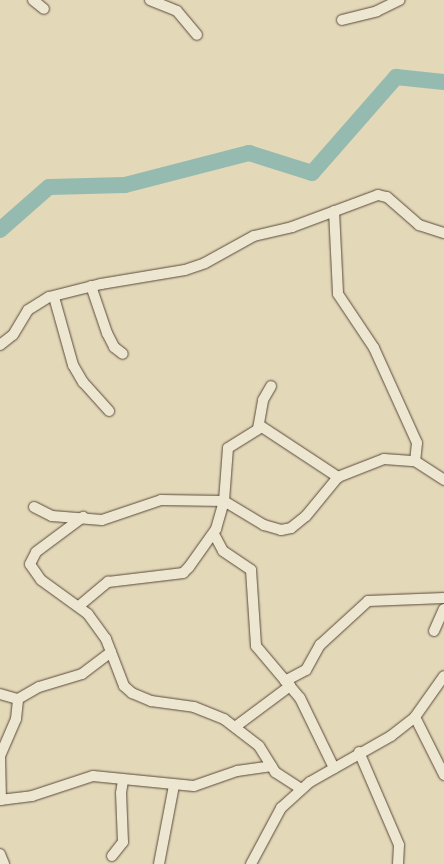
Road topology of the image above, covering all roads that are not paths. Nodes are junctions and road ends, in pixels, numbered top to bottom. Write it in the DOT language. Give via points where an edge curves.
graph roads {
  1 [pos="33,0"];
  2 [pos="150,0"];
  3 [pos="400,0"];
  4 [pos="44,10"];
  5 [pos="342,20"];
  6 [pos="197,35"];
  7 [pos="334,211"];
  8 [pos="444,233"];
  9 [pos="91,286"];
  10 [pos="54,297"];
  11 [pos="1,345"];
  12 [pos="123,354"];
  13 [pos="271,386"];
  14 [pos="109,411"];
  15 [pos="259,425"];
  16 [pos="415,461"];
  17 [pos="338,477"];
  18 [pos="444,480"];
  19 [pos="224,501"];
  20 [pos="34,507"];
  21 [pos="82,517"];
  22 [pos="214,534"];
  23 [pos="444,598"];
  24 [pos="78,606"];
  25 [pos="444,609"];
  26 [pos="434,631"];
  27 [pos="110,652"];
  28 [pos="444,677"];
  29 [pos="288,684"];
  30 [pos="0,694"];
  31 [pos="18,700"];
  32 [pos="415,717"];
  33 [pos="236,726"];
  34 [pos="359,752"];
  35 [pos="272,766"];
  36 [pos="334,768"];
  37 [pos="444,774"];
  38 [pos="123,780"];
  39 [pos="174,785"];
  40 [pos="301,789"];
  41 [pos="1,800"];
  42 [pos="0,854"];
  43 [pos="112,856"];
  44 [pos="4,864"];
  45 [pos="158,864"];
  46 [pos="251,864"];
  47 [pos="398,864"];
  1 -- 4 [label="street"];
  2 -- 6 [label="street" via="177,11"];
  3 -- 5 [label="street" via="377,11"];
  7 -- 8 [label="street" via="378,195 387,197 420,225"];
  7 -- 9 [label="street" via="254,236 205,263 185,270"];
  7 -- 16 [label="street" via="338,294 374,348 417,443"];
  9 -- 10 [label="street"];
  9 -- 12 [label="street" via="107,333 114,347"];
  10 -- 11 [label="street" via="28,310 13,335"];
  10 -- 14 [label="street" via="73,365 83,382"];
  13 -- 15 [label="street" via="261,406"];
  15 -- 17 [label="street"];
  15 -- 19 [label="street" via="244,440 228,448"];
  16 -- 17 [label="street" via="392,457"];
  16 -- 18 [label="street"];
  17 -- 19 [label="street" via="306,516 286,530 264,525"];
  19 -- 21 [label="street" via="161,500 110,520"];
  19 -- 22 [label="street"];
  20 -- 21 [label="street" via="52,516"];
  21 -- 24 [label="street" via="36,552 30,564 41,580"];
  22 -- 24 [label="street" via="206,539 195,560 182,573 108,582"];
  22 -- 29 [label="street" via="223,551 251,570 256,646"];
  23 -- 29 [label="street" via="368,601 320,645 306,670"];
  24 -- 27 [label="street" via="100,629"];
  25 -- 26 [label="street"];
  27 -- 31 [label="street" via="82,674 39,687"];
  27 -- 33 [label="street" via="124,686 140,697 203,710"];
  28 -- 32 [label="street"];
  29 -- 33 [label="street"];
  29 -- 36 [label="street" via="311,716"];
  30 -- 31 [label="street"];
  31 -- 41 [label="street" via="16,718 0,756"];
  32 -- 34 [label="street" via="391,736"];
  32 -- 37 [label="street"];
  33 -- 35 [label="street" via="258,746"];
  34 -- 36 [label="street"];
  34 -- 47 [label="street" via="399,845"];
  35 -- 39 [label="street" via="237,771 194,786"];
  35 -- 40 [label="street" via="284,780"];
  36 -- 40 [label="street"];
  38 -- 39 [label="street"];
  38 -- 41 [label="street" via="93,776 32,796"];
  38 -- 43 [label="street" via="123,842"];
  39 -- 45 [label="street"];
  40 -- 46 [label="street" via="281,808"];
  42 -- 44 [label="street"];
}
